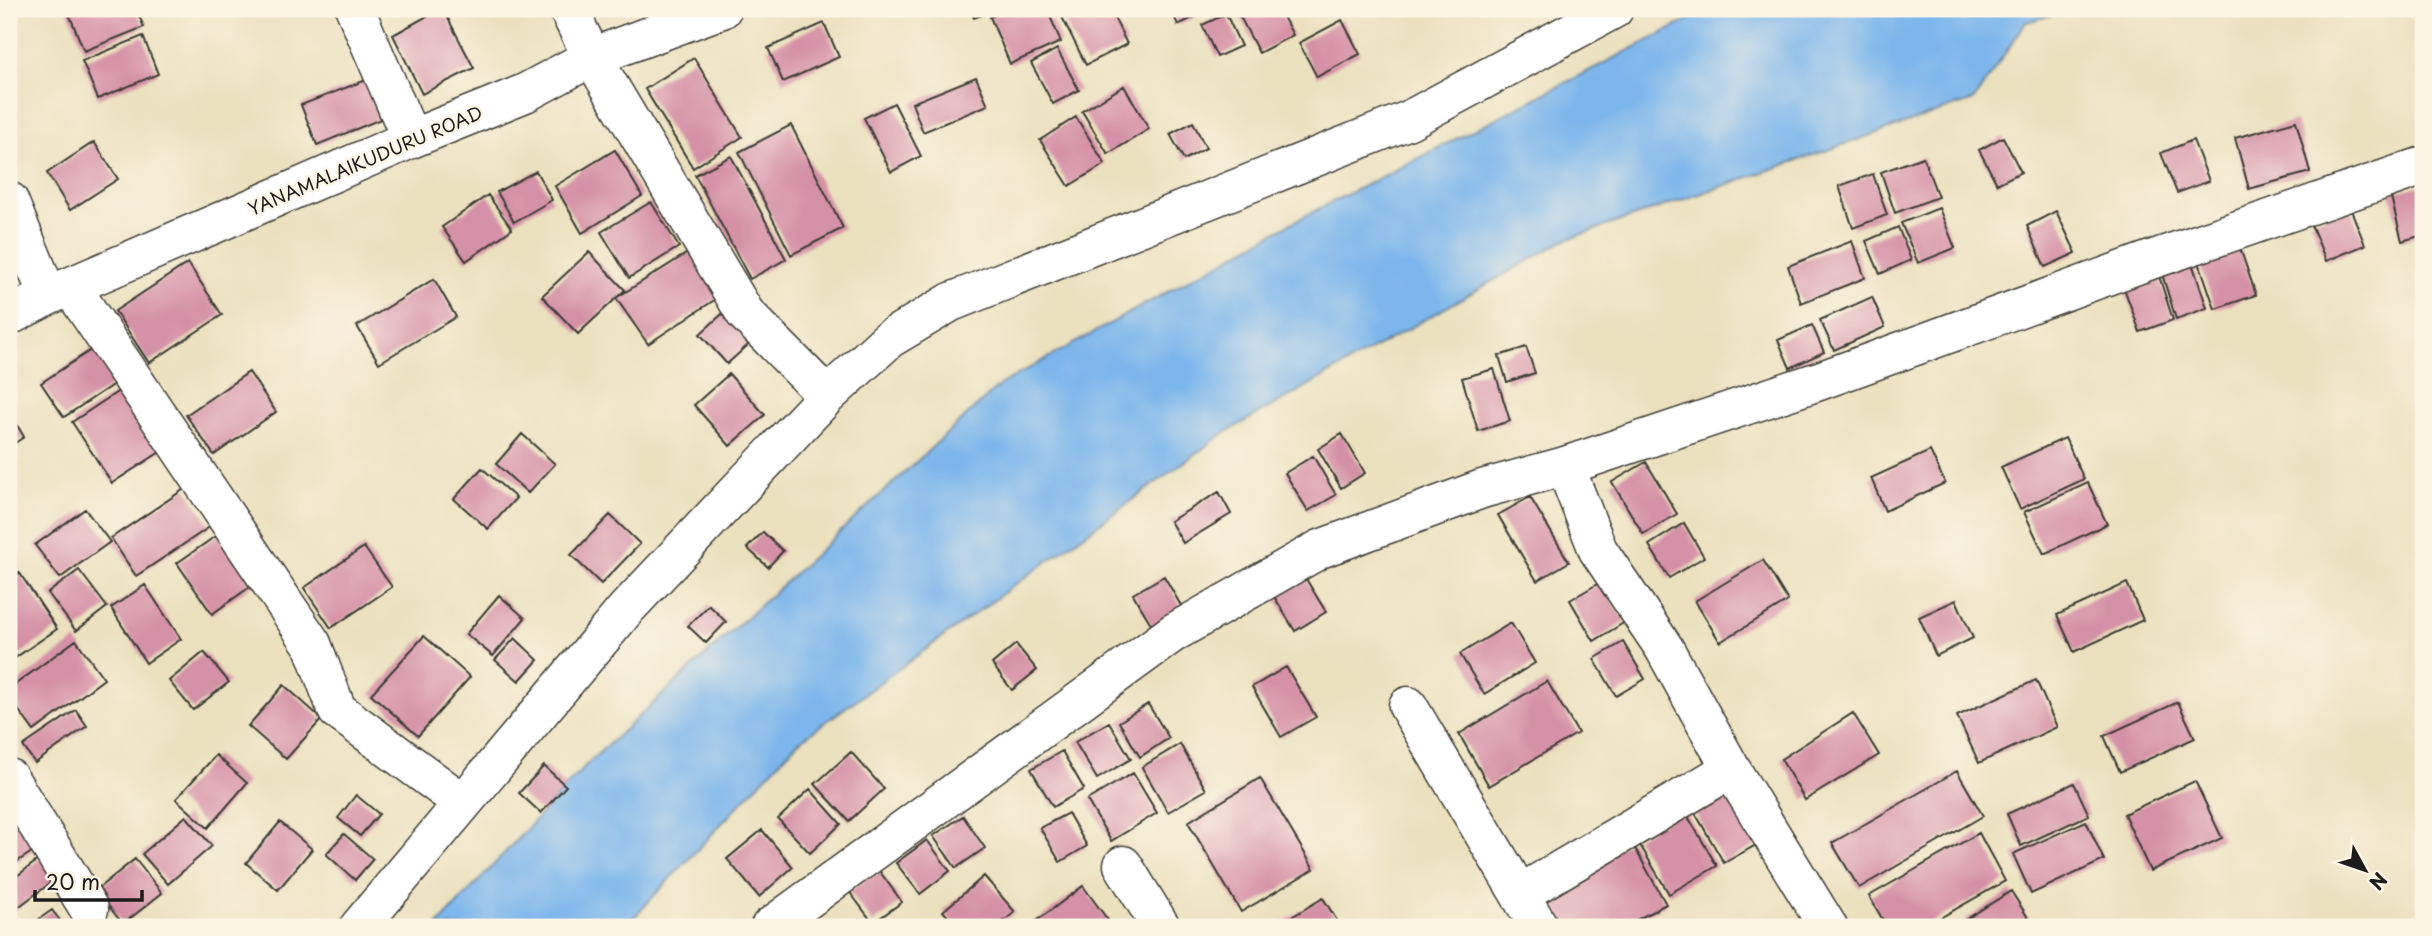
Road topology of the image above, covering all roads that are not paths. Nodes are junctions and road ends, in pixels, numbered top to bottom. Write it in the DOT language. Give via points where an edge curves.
graph roads {
  1 [pos="355,9"];
  2 [pos="568,9"];
  3 [pos="722,9"];
  4 [pos="1614,9"];
  5 [pos="592,57"];
  6 [pos="411,139"];
  7 [pos="2423,166"];
  8 [pos="9,201"];
  9 [pos="60,291"];
  10 [pos="9,316"];
  11 [pos="827,396"];
  12 [pos="1565,466"];
  13 [pos="1408,706"];
  14 [pos="1731,769"];
  15 [pos="9,778"];
  16 [pos="463,803"];
  17 [pos="1123,865"];
  18 [pos="1520,894"];
  19 [pos="89,909"];
  20 [pos="359,927"];
  21 [pos="770,927"];
  22 [pos="1161,927"];
  23 [pos="1539,927"];
  24 [pos="1828,927"];
  1 -- 6 [label="street"];
  2 -- 5 [label="street"];
  3 -- 5 [label="street, YANAMALAIKUDURU ROAD"];
  4 -- 11 [label="street" via="1409,120 951,302 889,338"];
  5 -- 6 [label="street, YANAMALAIKUDURU ROAD" via="525,93"];
  5 -- 11 [label="street" via="745,313"];
  6 -- 9 [label="street, YANAMALAIKUDURU ROAD"];
  7 -- 12 [label="street" via="1819,381"];
  8 -- 9 [label="street"];
  9 -- 10 [label="street, YANAMALAIKUDURU ROAD"];
  9 -- 16 [label="street" via="312,644 337,710"];
  11 -- 16 [label="street" via="627,608"];
  12 -- 14 [label="street" via="1598,550 1664,648"];
  12 -- 21 [label="street" via="1482,489 1320,549 1173,633"];
  13 -- 18 [label="street"];
  14 -- 18 [label="street"];
  14 -- 24 [label="street"];
  15 -- 19 [label="street"];
  16 -- 20 [label="street"];
  17 -- 22 [label="street"];
  18 -- 23 [label="street"];
}
